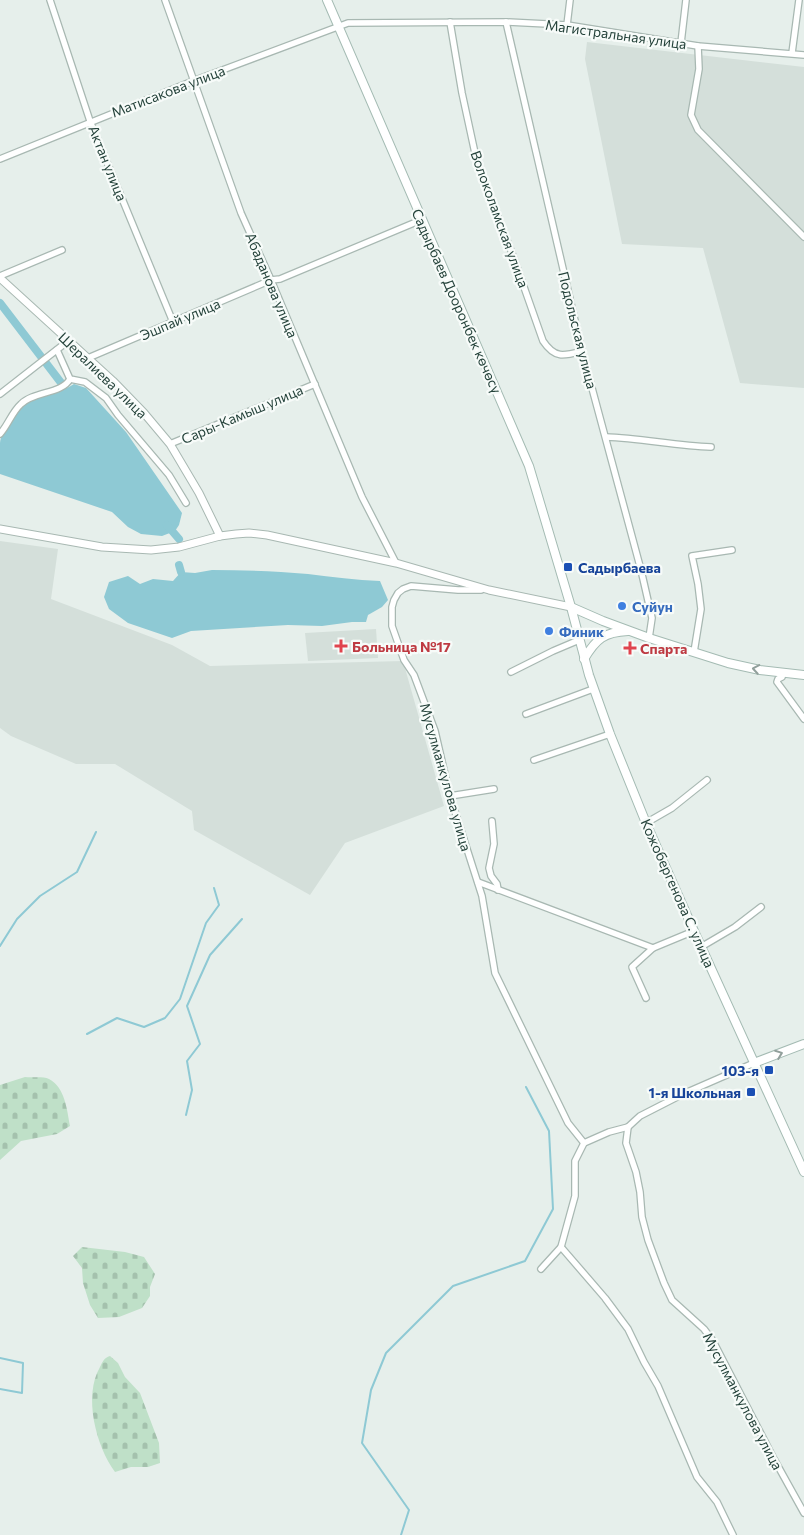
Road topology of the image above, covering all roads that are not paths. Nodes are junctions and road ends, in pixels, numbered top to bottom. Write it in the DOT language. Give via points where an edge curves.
graph roads {
  1 [pos="50,0"];
  2 [pos="165,0"];
  3 [pos="327,0"];
  4 [pos="570,0"];
  5 [pos="686,0"];
  6 [pos="799,0"];
  7 [pos="450,22"];
  8 [pos="506,22"];
  9 [pos="567,25"];
  10 [pos="338,26"];
  11 [pos="681,42"];
  12 [pos="698,46"];
  13 [pos="792,53"];
  14 [pos="804,55"];
  15 [pos="193,80"];
  16 [pos="90,121"];
  17 [pos="0,160"];
  18 [pos="421,220"];
  19 [pos="804,237"];
  20 [pos="62,250"];
  21 [pos="0,277"];
  22 [pos="271,280"];
  23 [pos="173,322"];
  24 [pos="68,341"];
  25 [pos="57,350"];
  26 [pos="582,351"];
  27 [pos="88,358"];
  28 [pos="70,378"];
  29 [pos="315,384"];
  30 [pos="0,394"];
  31 [pos="0,434"];
  32 [pos="606,437"];
  33 [pos="170,444"];
  34 [pos="711,447"];
  35 [pos="186,503"];
  36 [pos="0,529"];
  37 [pos="220,536"];
  38 [pos="732,550"];
  39 [pos="396,563"];
  40 [pos="489,590"];
  41 [pos="571,607"];
  42 [pos="632,631"];
  43 [pos="649,638"];
  44 [pos="579,640"];
  45 [pos="694,652"];
  46 [pos="584,659"];
  47 [pos="511,672"];
  48 [pos="783,673"];
  49 [pos="804,675"];
  50 [pos="593,689"];
  51 [pos="526,714"];
  52 [pos="804,719"];
  53 [pos="610,734"];
  54 [pos="534,760"];
  55 [pos="707,780"];
  56 [pos="494,789"];
  57 [pos="450,796"];
  58 [pos="492,821"];
  59 [pos="646,823"];
  60 [pos="478,882"];
  61 [pos="498,890"];
  62 [pos="761,907"];
  63 [pos="694,931"];
  64 [pos="701,947"];
  65 [pos="652,948"];
  66 [pos="646,998"];
  67 [pos="804,1044"];
  68 [pos="754,1063"];
  69 [pos="628,1127"];
  70 [pos="584,1143"];
  71 [pos="804,1172"];
  72 [pos="561,1247"];
  73 [pos="541,1269"];
  74 [pos="804,1513"];
  75 [pos="733,1535"];
  1 -- 16 [label="street, Актан улица"];
  2 -- 15 [label="street, Абаданова улица"];
  3 -- 10 [label="main road, Садырбаев Дооронбек көчөсү"];
  4 -- 9 [label="street"];
  5 -- 11 [label="street"];
  6 -- 13 [label="street"];
  7 -- 8 [label="street, Магистральная улица"];
  7 -- 10 [label="street, Магистральная улица" via="348,23"];
  7 -- 26 [label="street, Волоколамская улица" via="478,167 543,341 555,354"];
  8 -- 9 [label="street, Магистральная улица"];
  8 -- 26 [label="street, Подольская улица"];
  9 -- 11 [label="street, Магистральная улица"];
  10 -- 15 [label="street, Матисакова улица"];
  10 -- 18 [label="main road, Садырбаев Дооронбек көчөсү"];
  11 -- 12 [label="street, Магистральная улица"];
  12 -- 13 [label="street, Магистральная улица"];
  12 -- 19 [label="street" via="699,69 691,115 698,130"];
  13 -- 14 [label="street, Магистральная улица"];
  15 -- 16 [label="street, Матисакова улица"];
  15 -- 22 [label="street, Абаданова улица" via="241,213"];
  16 -- 17 [label="street, Матисакова улица"];
  16 -- 23 [label="street, Актан улица"];
  18 -- 22 [label="street, Эшпай улица"];
  18 -- 41 [label="main road, Садырбаев Дооронбек көчөсү" via="529,466"];
  20 -- 21 [label="street"];
  21 -- 24 [label="street, Шералиева улица"];
  22 -- 23 [label="street, Эшпай улица"];
  22 -- 29 [label="street, Абаданова улица"];
  23 -- 27 [label="street, Эшпай улица"];
  24 -- 25 [label="street"];
  24 -- 27 [label="street, Шералиева улица"];
  25 -- 28 [label="street"];
  25 -- 30 [label="street"];
  26 -- 32 [label="street, Подольская улица"];
  27 -- 33 [label="street, Шералиева улица" via="129,397"];
  28 -- 31 [label="street" via="63,387 37,394 21,403"];
  28 -- 35 [label="street" via="85,382 106,398 159,462"];
  29 -- 33 [label="street, Сары-Камыш улица"];
  29 -- 39 [label="street, Абаданова улица" via="362,498"];
  32 -- 34 [label="street"];
  32 -- 43 [label="street, Подольская улица" via="652,618"];
  33 -- 37 [label="street, Шералиева улица"];
  36 -- 37 [label="street" via="102,547 134,549 179,547"];
  37 -- 39 [label="street" via="268,535"];
  38 -- 45 [label="street" via="692,556 701,609"];
  39 -- 40 [label="street"];
  40 -- 41 [label="street"];
  40 -- 57 [label="street, Мусулманкулова улица" via="412,586 398,593 392,607 395,639 414,675 435,731"];
  41 -- 42 [label="main road"];
  41 -- 44 [label="main road, Кожобергенова С. улица"];
  42 -- 43 [label="main road"];
  42 -- 46 [label="main road" via="602,637"];
  43 -- 45 [label="main road"];
  44 -- 46 [label="main road, Кожобергенова С. улица"];
  44 -- 47 [label="street"];
  48 -- 45 [label="main road, one-way" via="738,666"];
  46 -- 50 [label="main road, Кожобергенова С. улица"];
  48 -- 49 [label="main road"];
  48 -- 52 [label="street" via="777,682"];
  50 -- 51 [label="street"];
  50 -- 53 [label="main road, Кожобергенова С. улица"];
  53 -- 54 [label="street"];
  53 -- 59 [label="main road, Кожобергенова С. улица"];
  55 -- 59 [label="street" via="672,808"];
  56 -- 57 [label="street"];
  57 -- 60 [label="street, Мусулманкулова улица"];
  58 -- 61 [label="street" via="494,844 489,868"];
  59 -- 63 [label="main road, Кожобергенова С. улица"];
  60 -- 61 [label="street"];
  60 -- 70 [label="street, Мусулманкулова улица" via="495,973 568,1122"];
  61 -- 65 [label="street"];
  62 -- 64 [label="street" via="736,927"];
  63 -- 64 [label="main road, Кожобергенова С. улица"];
  63 -- 65 [label="street"];
  64 -- 68 [label="main road, Кожобергенова С. улица"];
  65 -- 66 [label="street" via="632,967"];
  68 -- 67 [label="main road, one-way"];
  68 -- 69 [label="street" via="683,1094 640,1116"];
  68 -- 71 [label="main road, Кожобергенова С. улица"];
  69 -- 70 [label="street"];
  69 -- 74 [label="street, Мусулманкулова улица" via="626,1143 636,1172 642,1216 664,1283 672,1300 713,1341"];
  70 -- 72 [label="street" via="575,1161 575,1196"];
  72 -- 73 [label="street"];
  72 -- 75 [label="street" via="628,1329 665,1401 697,1477 716,1502"];
}
